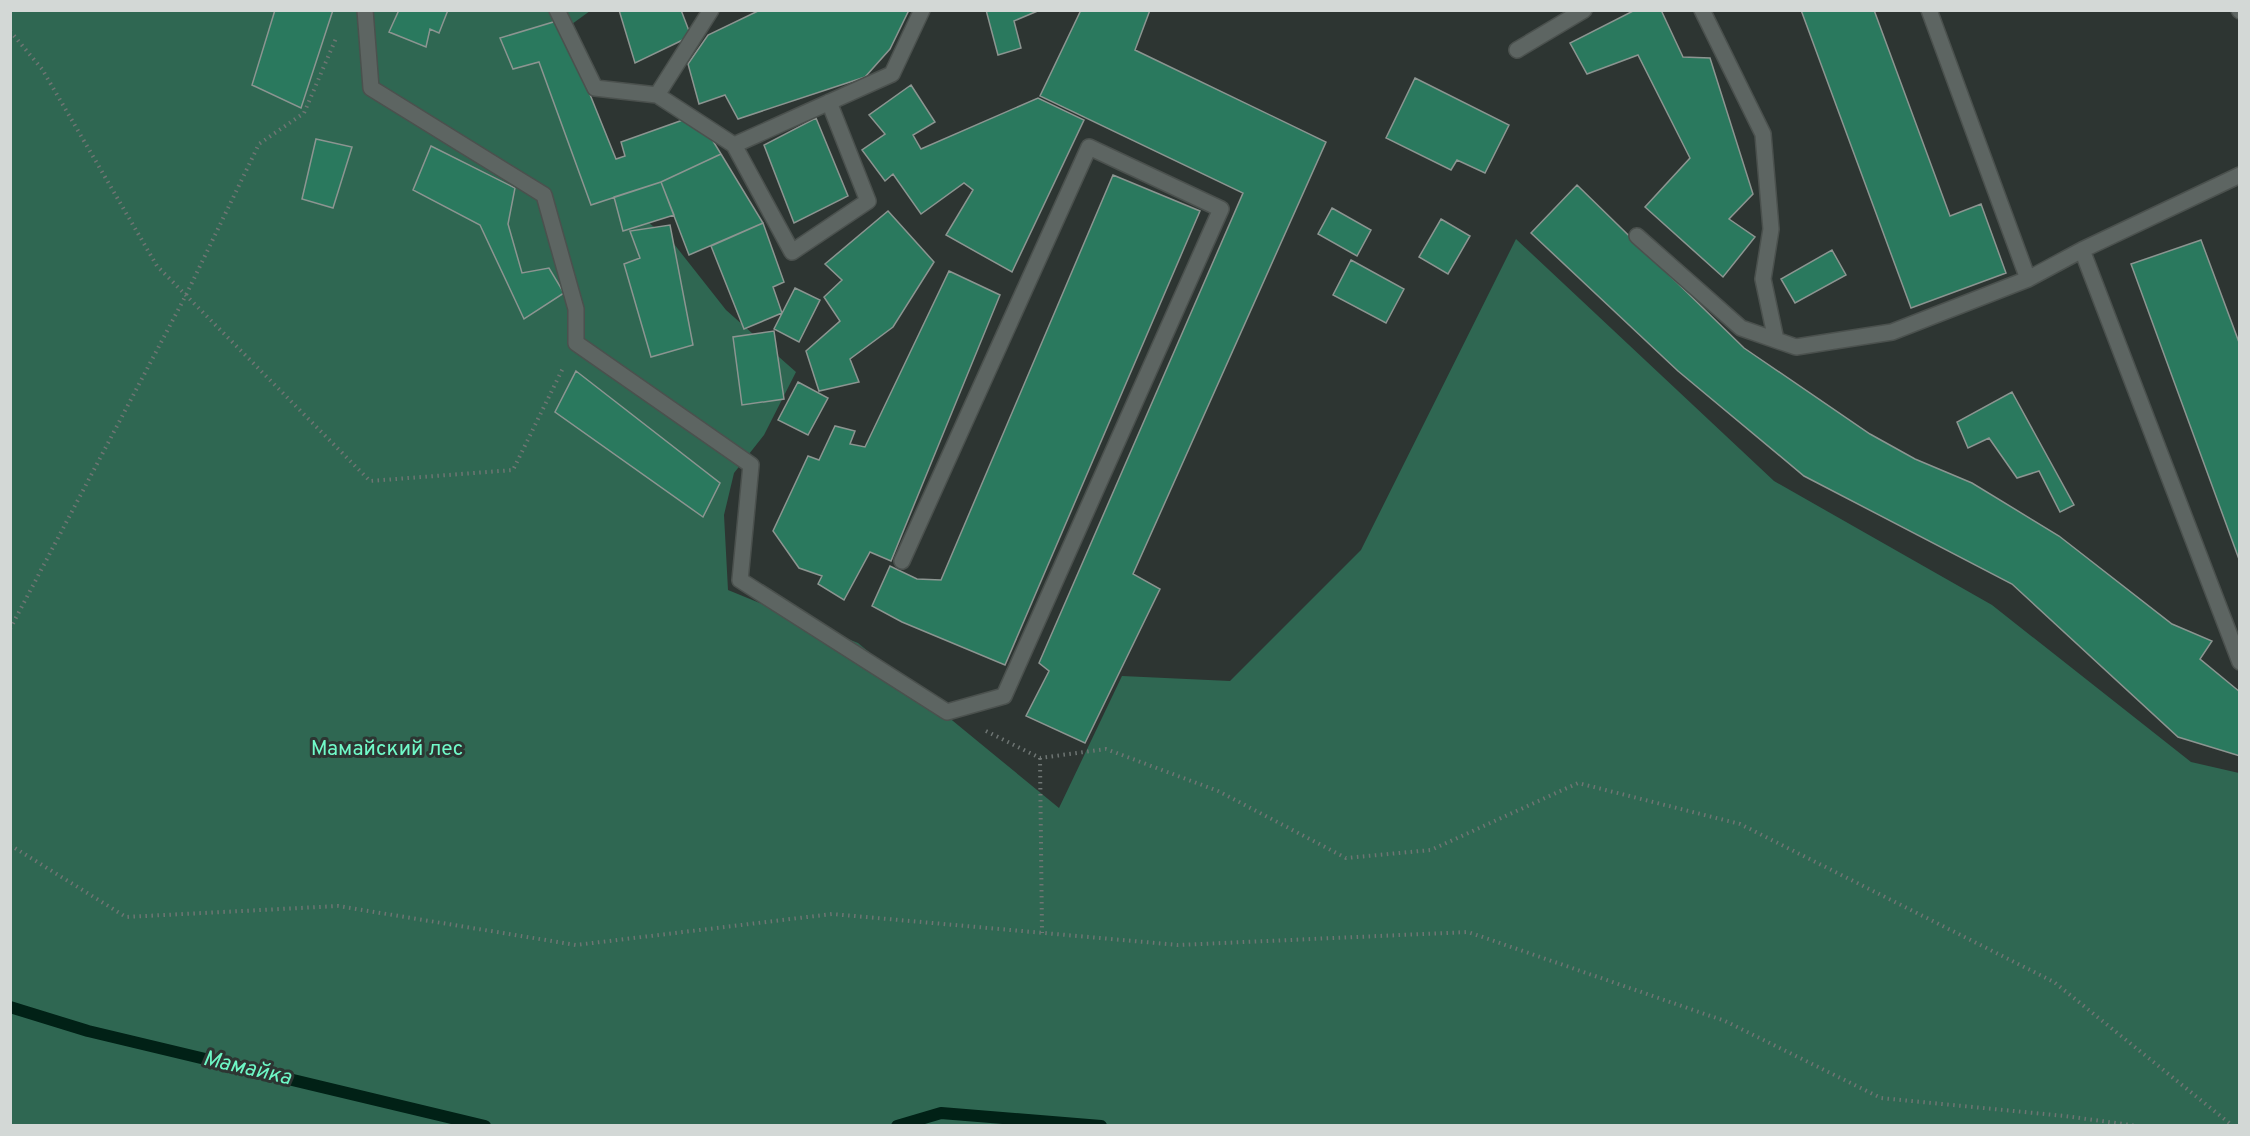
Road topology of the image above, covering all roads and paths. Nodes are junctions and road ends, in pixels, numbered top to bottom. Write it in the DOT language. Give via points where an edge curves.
graph roads {
  1 [pos="365,10"];
  2 [pos="557,10"];
  3 [pos="711,10"];
  4 [pos="922,10"];
  5 [pos="1584,10"];
  6 [pos="1702,10"];
  7 [pos="1929,10"];
  8 [pos="10,31"];
  9 [pos="339,31"];
  10 [pos="1517,50"];
  11 [pos="657,95"];
  12 [pos="829,102"];
  13 [pos="734,145"];
  14 [pos="2240,175"];
  15 [pos="1637,236"];
  16 [pos="2082,250"];
  17 [pos="2028,279"];
  18 [pos="186,295"];
  19 [pos="1776,340"];
  20 [pos="576,344"];
  21 [pos="902,561"];
  22 [pos="10,629"];
  23 [pos="2240,662"];
  24 [pos="947,712"];
  25 [pos="1040,758"];
  26 [pos="10,845"];
  27 [pos="1042,933"];
  28 [pos="2138,1125"];
  29 [pos="2233,1125"];
  1 -- 20 [label="lane" via="371,88 544,195 576,309"];
  2 -- 11 [label="lane" via="596,88"];
  3 -- 11 [label="lane"];
  4 -- 12 [label="lane" via="892,74"];
  5 -- 10 [label="lane"];
  6 -- 19 [label="lane" via="1763,134 1771,229 1763,279"];
  7 -- 17 [label="lane"];
  8 -- 18 [label="path" via="42,69 157,266"];
  9 -- 18 [label="path" via="304,113 258,144"];
  11 -- 13 [label="lane"];
  12 -- 13 [label="lane"];
  12 -- 13 [label="lane" via="868,201 792,252"];
  14 -- 16 [label="lane"];
  15 -- 19 [label="lane" via="1741,328"];
  16 -- 17 [label="lane"];
  16 -- 23 [label="lane"];
  17 -- 19 [label="lane" via="1892,332 1797,347"];
  18 -- 20 [label="path" via="370,481 513,471"];
  18 -- 22 [label="path"];
  20 -- 24 [label="lane" via="751,465 740,580"];
  21 -- 24 [label="lane" via="1089,147 1221,209 1004,696"];
  24 -- 25 [label="path"];
  25 -- 27 [label="path"];
  25 -- 29 [label="path" via="1107,749 1218,791 1346,858 1431,850 1578,783 1740,824 2054,982"];
  26 -- 27 [label="path" via="126,917 338,906 576,945 832,914"];
  27 -- 28 [label="path" via="1178,945 1468,932 1725,1021 1881,1098"];
}
